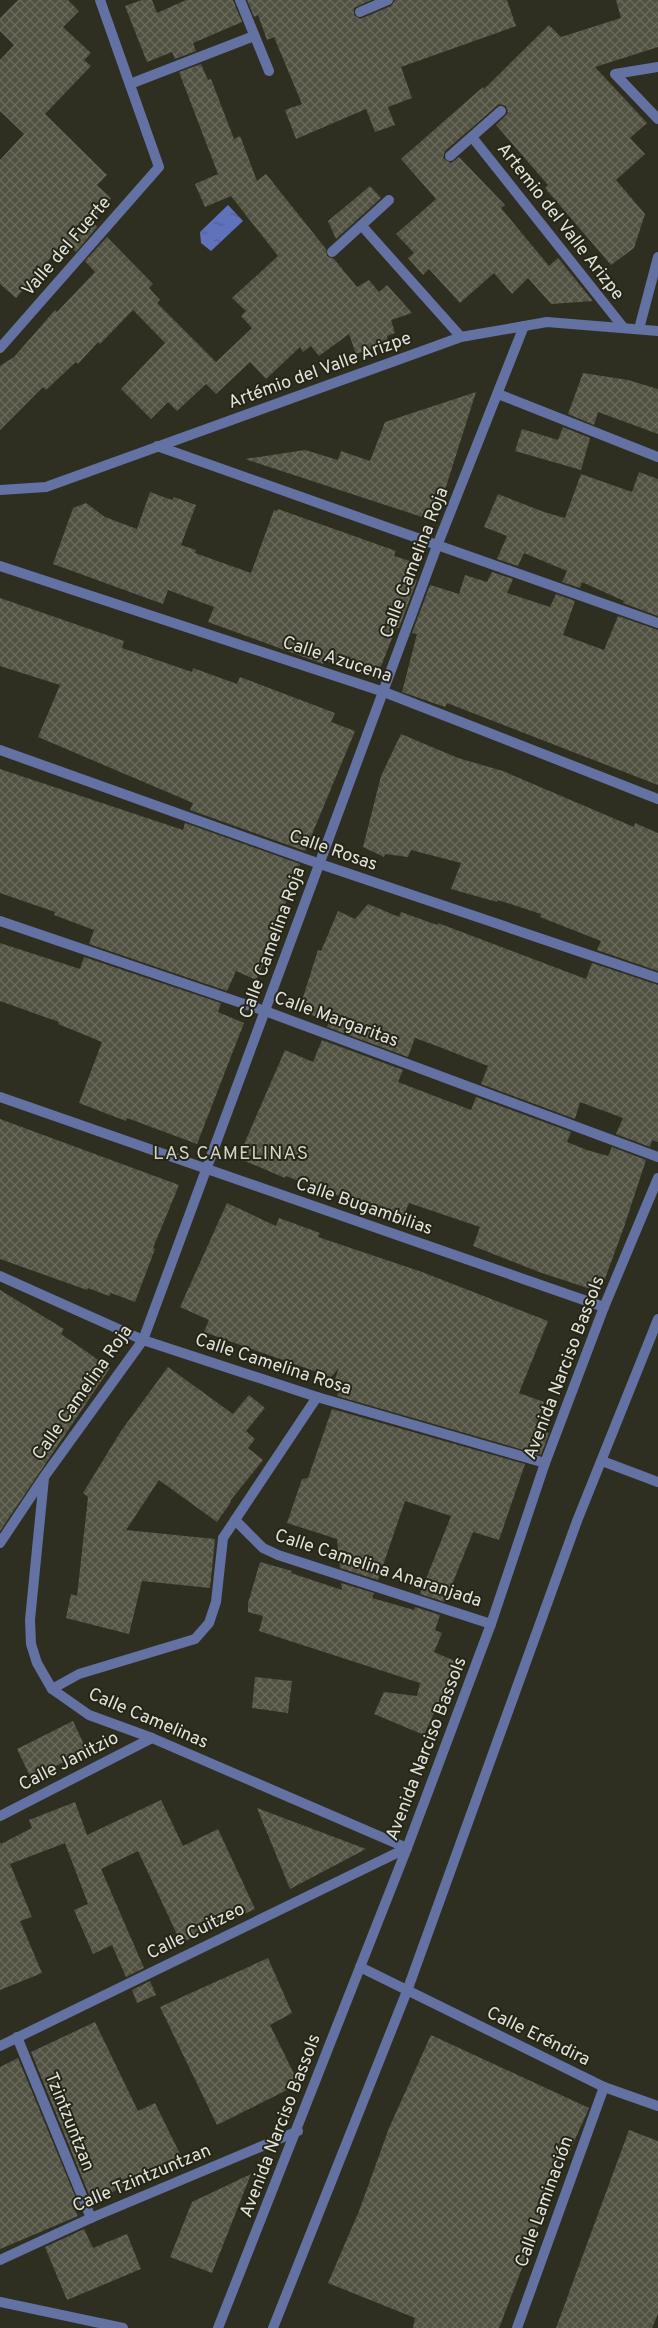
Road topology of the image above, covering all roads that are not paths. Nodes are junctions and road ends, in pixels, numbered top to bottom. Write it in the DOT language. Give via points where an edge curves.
graph roads {
  1 [pos="100,0"];
  2 [pos="240,0"];
  3 [pos="388,0"];
  4 [pos="360,12"];
  5 [pos="254,36"];
  6 [pos="658,68"];
  7 [pos="269,71"];
  8 [pos="130,84"];
  9 [pos="501,111"];
  10 [pos="658,120"];
  11 [pos="472,137"];
  12 [pos="450,156"];
  13 [pos="389,200"];
  14 [pos="362,226"];
  15 [pos="332,252"];
  16 [pos="658,257"];
  17 [pos="524,326"];
  18 [pos="622,327"];
  19 [pos="639,329"];
  20 [pos="658,331"];
  21 [pos="461,337"];
  22 [pos="0,348"];
  23 [pos="498,394"];
  24 [pos="157,446"];
  25 [pos="658,458"];
  26 [pos="0,490"];
  27 [pos="437,546"];
  28 [pos="0,566"];
  29 [pos="658,623"];
  30 [pos="384,692"];
  31 [pos="0,750"];
  32 [pos="658,799"];
  33 [pos="320,864"];
  34 [pos="0,921"];
  35 [pos="658,978"];
  36 [pos="265,1011"];
  37 [pos="0,1097"];
  38 [pos="658,1157"];
  39 [pos="206,1170"];
  40 [pos="658,1178"];
  41 [pos="0,1276"];
  42 [pos="604,1307"];
  43 [pos="658,1319"];
  44 [pos="143,1340"];
  45 [pos="317,1397"];
  46 [pos="602,1461"];
  47 [pos="545,1463"];
  48 [pos="44,1477"];
  49 [pos="658,1482"];
  50 [pos="235,1520"];
  51 [pos="0,1543"];
  52 [pos="491,1624"];
  53 [pos="52,1689"];
  54 [pos="152,1738"];
  55 [pos="0,1816"];
  56 [pos="407,1848"];
  57 [pos="360,1967"];
  58 [pos="406,1990"];
  59 [pos="17,2038"];
  60 [pos="0,2046"];
  61 [pos="604,2087"];
  62 [pos="658,2106"];
  63 [pos="298,2131"];
  64 [pos="91,2218"];
  65 [pos="0,2260"];
  66 [pos="0,2302"];
  67 [pos="122,2328"];
  68 [pos="218,2328"];
  69 [pos="273,2328"];
  70 [pos="517,2328"];
  1 -- 8 [label="street"];
  2 -- 5 [label="street"];
  3 -- 4 [label="street"];
  5 -- 7 [label="street"];
  5 -- 8 [label="street"];
  6 -- 10 [label="street" via="615,74"];
  8 -- 22 [label="street, Valle del Fuerte" via="159,167"];
  9 -- 11 [label="street, Artemio del Valle Arizpe"];
  11 -- 12 [label="street, Artemio del Valle Arizpe"];
  11 -- 18 [label="street, Artemio del Valle Arizpe"];
  13 -- 14 [label="street"];
  14 -- 15 [label="street"];
  14 -- 21 [label="street"];
  16 -- 19 [label="street"];
  17 -- 18 [label="street, Artémio del Valle Arizpe" via="547,322"];
  17 -- 21 [label="street, Artémio del Valle Arizpe"];
  17 -- 23 [label="street, Calle Camelina Roja"];
  18 -- 19 [label="street, Artémio del Valle Arizpe"];
  19 -- 20 [label="street, Artémio del Valle Arizpe"];
  21 -- 24 [label="street, Artémio del Valle Arizpe"];
  23 -- 25 [label="street"];
  23 -- 27 [label="street, Calle Camelina Roja"];
  24 -- 26 [label="street, Artémio del Valle Arizpe" via="46,487"];
  24 -- 27 [label="street"];
  27 -- 29 [label="street"];
  27 -- 30 [label="street, Calle Camelina Roja"];
  28 -- 30 [label="street, Calle Azucena"];
  30 -- 32 [label="street, Calle Azucena"];
  30 -- 33 [label="street, Calle Camelina Roja"];
  31 -- 33 [label="street, Calle Rosas"];
  33 -- 35 [label="street, Calle Rosas"];
  33 -- 36 [label="street, Calle Camelina Roja"];
  34 -- 36 [label="street, Calle Margaritas"];
  36 -- 38 [label="street, Calle Margaritas"];
  36 -- 39 [label="street, Calle Camelina Roja"];
  37 -- 39 [label="street, Calle Bugambilias"];
  39 -- 42 [label="street, Calle Bugambilias"];
  39 -- 44 [label="street, Calle Camelina Roja"];
  40 -- 42 [label="street, Avenida Narciso Bassols"];
  41 -- 44 [label="street, Calle Camelina Rosa"];
  42 -- 47 [label="street, Avenida Narciso Bassols"];
  43 -- 46 [label="street"];
  44 -- 45 [label="street, Calle Camelina Rosa"];
  44 -- 48 [label="street, Calle Camelina Roja"];
  45 -- 47 [label="street, Calle Camelina Rosa"];
  45 -- 50 [label="street"];
  46 -- 49 [label="street"];
  46 -- 58 [label="street" via="577,1521"];
  47 -- 52 [label="street, Avenida Narciso Bassols"];
  48 -- 51 [label="street, Calle Camelina Roja"];
  48 -- 53 [label="street, Calle Camelinas" via="30,1620 31,1644 37,1663"];
  50 -- 52 [label="street, Calle Camelina Anaranjada" via="263,1548 278,1555"];
  50 -- 53 [label="street" via="223,1538 216,1602 209,1623 195,1638 79,1674"];
  52 -- 56 [label="street, Avenida Narciso Bassols"];
  53 -- 54 [label="street, Calle Camelinas" via="89,1715"];
  54 -- 55 [label="street, Calle Janitzio"];
  54 -- 56 [label="street, Calle Camelinas"];
  56 -- 57 [label="street, Avenida Narciso Bassols"];
  56 -- 59 [label="street, Calle Cuitzeo"];
  57 -- 58 [label="street, Calle Eréndira"];
  57 -- 63 [label="street, Avenida Narciso Bassols"];
  58 -- 61 [label="street, Calle Eréndira"];
  58 -- 69 [label="street"];
  59 -- 60 [label="street, Calle Cuitzeo"];
  59 -- 64 [label="street, Tzintzuntzan"];
  61 -- 62 [label="street, Calle Eréndira"];
  61 -- 70 [label="street, Calle Laminación"];
  63 -- 64 [label="street, Calle Tzintzuntzan"];
  63 -- 68 [label="street, Avenida Narciso Bassols"];
  64 -- 65 [label="street, Calle Tzintzuntzan"];
  66 -- 67 [label="street"];
}
